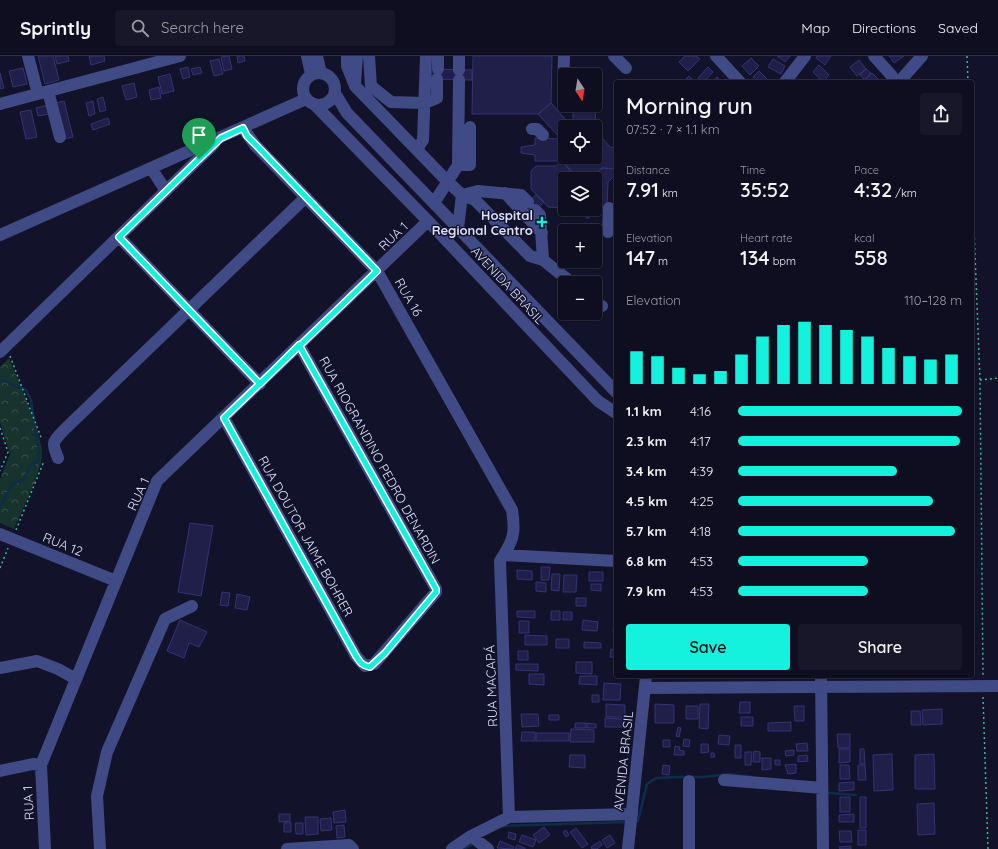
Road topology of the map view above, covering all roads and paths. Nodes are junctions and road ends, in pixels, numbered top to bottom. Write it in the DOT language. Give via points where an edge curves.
graph roads {
  1 [pos="28,56"];
  2 [pos="180,56"];
  3 [pos="307,56"];
  4 [pos="317,56"];
  5 [pos="347,56"];
  6 [pos="357,56"];
  7 [pos="369,56"];
  8 [pos="426,56"];
  9 [pos="438,56"];
  10 [pos="460,56"];
  11 [pos="564,56"];
  12 [pos="614,56"];
  13 [pos="716,56"];
  14 [pos="805,56"];
  15 [pos="874,56"];
  16 [pos="922,56"];
  17 [pos="967,56"];
  18 [pos="564,68"];
  19 [pos="626,68"];
  20 [pos="316,73"];
  21 [pos="738,80"];
  22 [pos="787,80"];
  23 [pos="893,80"];
  24 [pos="901,80"];
  25 [pos="968,80"];
  26 [pos="355,86"];
  27 [pos="43,92"];
  28 [pos="336,95"];
  29 [pos="310,102"];
  30 [pos="424,103"];
  31 [pos="0,104"];
  32 [pos="470,127"];
  33 [pos="243,128"];
  34 [pos="60,137"];
  35 [pos="221,138"];
  36 [pos="417,149"];
  37 [pos="458,165"];
  38 [pos="151,168"];
  39 [pos="448,182"];
  40 [pos="166,191"];
  41 [pos="505,193"];
  42 [pos="462,195"];
  43 [pos="306,198"];
  44 [pos="434,203"];
  45 [pos="609,208"];
  46 [pos="428,221"];
  47 [pos="458,228"];
  48 [pos="974,228"];
  49 [pos="608,232"];
  50 [pos="542,233"];
  51 [pos="0,235"];
  52 [pos="119,237"];
  53 [pos="480,250"];
  54 [pos="543,260"];
  55 [pos="467,262"];
  56 [pos="377,271"];
  57 [pos="563,276"];
  58 [pos="189,310"];
  59 [pos="299,345"];
  60 [pos="5,353"];
  61 [pos="998,378"];
  62 [pos="980,380"];
  63 [pos="260,384"];
  64 [pos="614,390"];
  65 [pos="614,412"];
  66 [pos="224,418"];
  67 [pos="0,428"];
  68 [pos="42,440"];
  69 [pos="58,458"];
  70 [pos="44,461"];
  71 [pos="0,471"];
  72 [pos="512,510"];
  73 [pos="15,532"];
  74 [pos="0,534"];
  75 [pos="9,547"];
  76 [pos="504,555"];
  77 [pos="614,560"];
  78 [pos="0,568"];
  79 [pos="116,581"];
  80 [pos="192,606"];
  81 [pos="365,666"];
  82 [pos="0,668"];
  83 [pos="76,679"];
  84 [pos="645,682"];
  85 [pos="821,682"];
  86 [pos="998,686"];
  87 [pos="983,688"];
  88 [pos="41,765"];
  89 [pos="0,771"];
  90 [pos="724,780"];
  91 [pos="689,781"];
  92 [pos="822,788"];
  93 [pos="632,814"];
  94 [pos="509,817"];
  95 [pos="471,836"];
  96 [pos="45,849"];
  97 [pos="100,849"];
  98 [pos="288,849"];
  99 [pos="353,849"];
  100 [pos="452,849"];
  101 [pos="488,849"];
  102 [pos="628,849"];
  103 [pos="689,849"];
  104 [pos="823,849"];
  105 [pos="988,849"];
  1 -- 27 [label="street"];
  2 -- 27 [label="street"];
  3 -- 20 [label="street"];
  4 -- 20 [label="street"];
  5 -- 26 [label="street" via="347,66"];
  6 -- 26 [label="street"];
  7 -- 30 [label="street" via="371,86 391,102"];
  8 -- 30 [label="street"];
  9 -- 30 [label="street" via="437,98"];
  10 -- 37 [label="street"];
  11 -- 18 [label="street"];
  12 -- 19 [label="street"];
  13 -- 21 [label="street"];
  14 -- 22 [label="street"];
  15 -- 23 [label="street"];
  16 -- 24 [label="street"];
  17 -- 25 [label="path"];
  20 -- 28 [label="street, AVENIDA BRASIL" via="328,76 334,82"];
  20 -- 29 [label="street" via="305,80 302,90"];
  26 -- 36 [label="street"];
  27 -- 31 [label="street"];
  27 -- 34 [label="street"];
  28 -- 29 [label="street" via="330,102 322,105"];
  28 -- 44 [label="street, AVENIDA BRASIL" via="347,113"];
  29 -- 33 [label="street"];
  29 -- 46 [label="street, AVENIDA BRASIL"];
  30 -- 36 [label="street" via="424,140"];
  32 -- 37 [label="street" via="470,165"];
  33 -- 35 [label="street"];
  33 -- 43 [label="street, RUA 16" via="247,136"];
  35 -- 38 [label="street"];
  35 -- 40 [label="street"];
  36 -- 39 [label="street"];
  37 -- 39 [label="street"];
  38 -- 40 [label="street"];
  38 -- 51 [label="street"];
  39 -- 42 [label="street"];
  39 -- 44 [label="street"];
  40 -- 52 [label="street"];
  41 -- 42 [label="street" via="478,191"];
  41 -- 50 [label="street"];
  41 -- 50 [label="street" via="521,195 532,206 540,215"];
  42 -- 47 [label="street"];
  42 -- 54 [label="street" via="475,200 530,256"];
  43 -- 56 [label="street, RUA 16"];
  43 -- 58 [label="street"];
  44 -- 47 [label="street, AVENIDA BRASIL"];
  45 -- 49 [label="street"];
  46 -- 55 [label="street, AVENIDA BRASIL"];
  46 -- 56 [label="street, RUA 1"];
  47 -- 53 [label="street, AVENIDA BRASIL"];
  48 -- 62 [label="path"];
  50 -- 54 [label="street"];
  52 -- 58 [label="street"];
  52 -- 60 [label="street"];
  53 -- 55 [label="street"];
  53 -- 64 [label="street, AVENIDA BRASIL"];
  54 -- 57 [label="street"];
  55 -- 65 [label="street, AVENIDA BRASIL" via="598,401"];
  56 -- 59 [label="street, RUA 1"];
  56 -- 72 [label="street, RUA 16"];
  58 -- 63 [label="street"];
  58 -- 69 [label="street" via="53,442"];
  59 -- 63 [label="street, RUA 1"];
  59 -- 81 [label="street, RUA RIOGRANDINO PEDRO DENARDIN" via="436,589 385,653 374,664"];
  60 -- 68 [label="path"];
  61 -- 62 [label="path"];
  62 -- 87 [label="path"];
  63 -- 66 [label="street, RUA 1"];
  66 -- 79 [label="street, RUA 1" via="157,481"];
  66 -- 81 [label="street, RUA DOUTOR JAIME BOHRER" via="356,656"];
  67 -- 71 [label="path" via="8,452"];
  70 -- 73 [label="path"];
  72 -- 76 [label="street, RUA MACAPÁ" via="514,536"];
  74 -- 79 [label="street, RUA 12"];
  75 -- 78 [label="path"];
  76 -- 77 [label="street"];
  76 -- 94 [label="street, RUA MACAPÁ" via="500,561"];
  79 -- 83 [label="street, RUA 1"];
  80 -- 97 [label="street" via="165,618 107,752 97,796"];
  82 -- 83 [label="street" via="37,661"];
  83 -- 88 [label="street, RUA 1"];
  84 -- 85 [label="street"];
  84 -- 93 [label="street, AVENIDA BRASIL"];
  85 -- 87 [label="street"];
  85 -- 92 [label="street"];
  86 -- 87 [label="street"];
  87 -- 105 [label="path"];
  88 -- 89 [label="street" via="33,764"];
  88 -- 96 [label="street, RUA 1"];
  90 -- 92 [label="street"];
  91 -- 103 [label="street"];
  92 -- 104 [label="street"];
  93 -- 94 [label="street"];
  93 -- 102 [label="street, AVENIDA BRASIL"];
  94 -- 95 [label="street"];
  95 -- 100 [label="street"];
  95 -- 101 [label="street"];
  98 -- 99 [label="street" via="349,845"];
}
